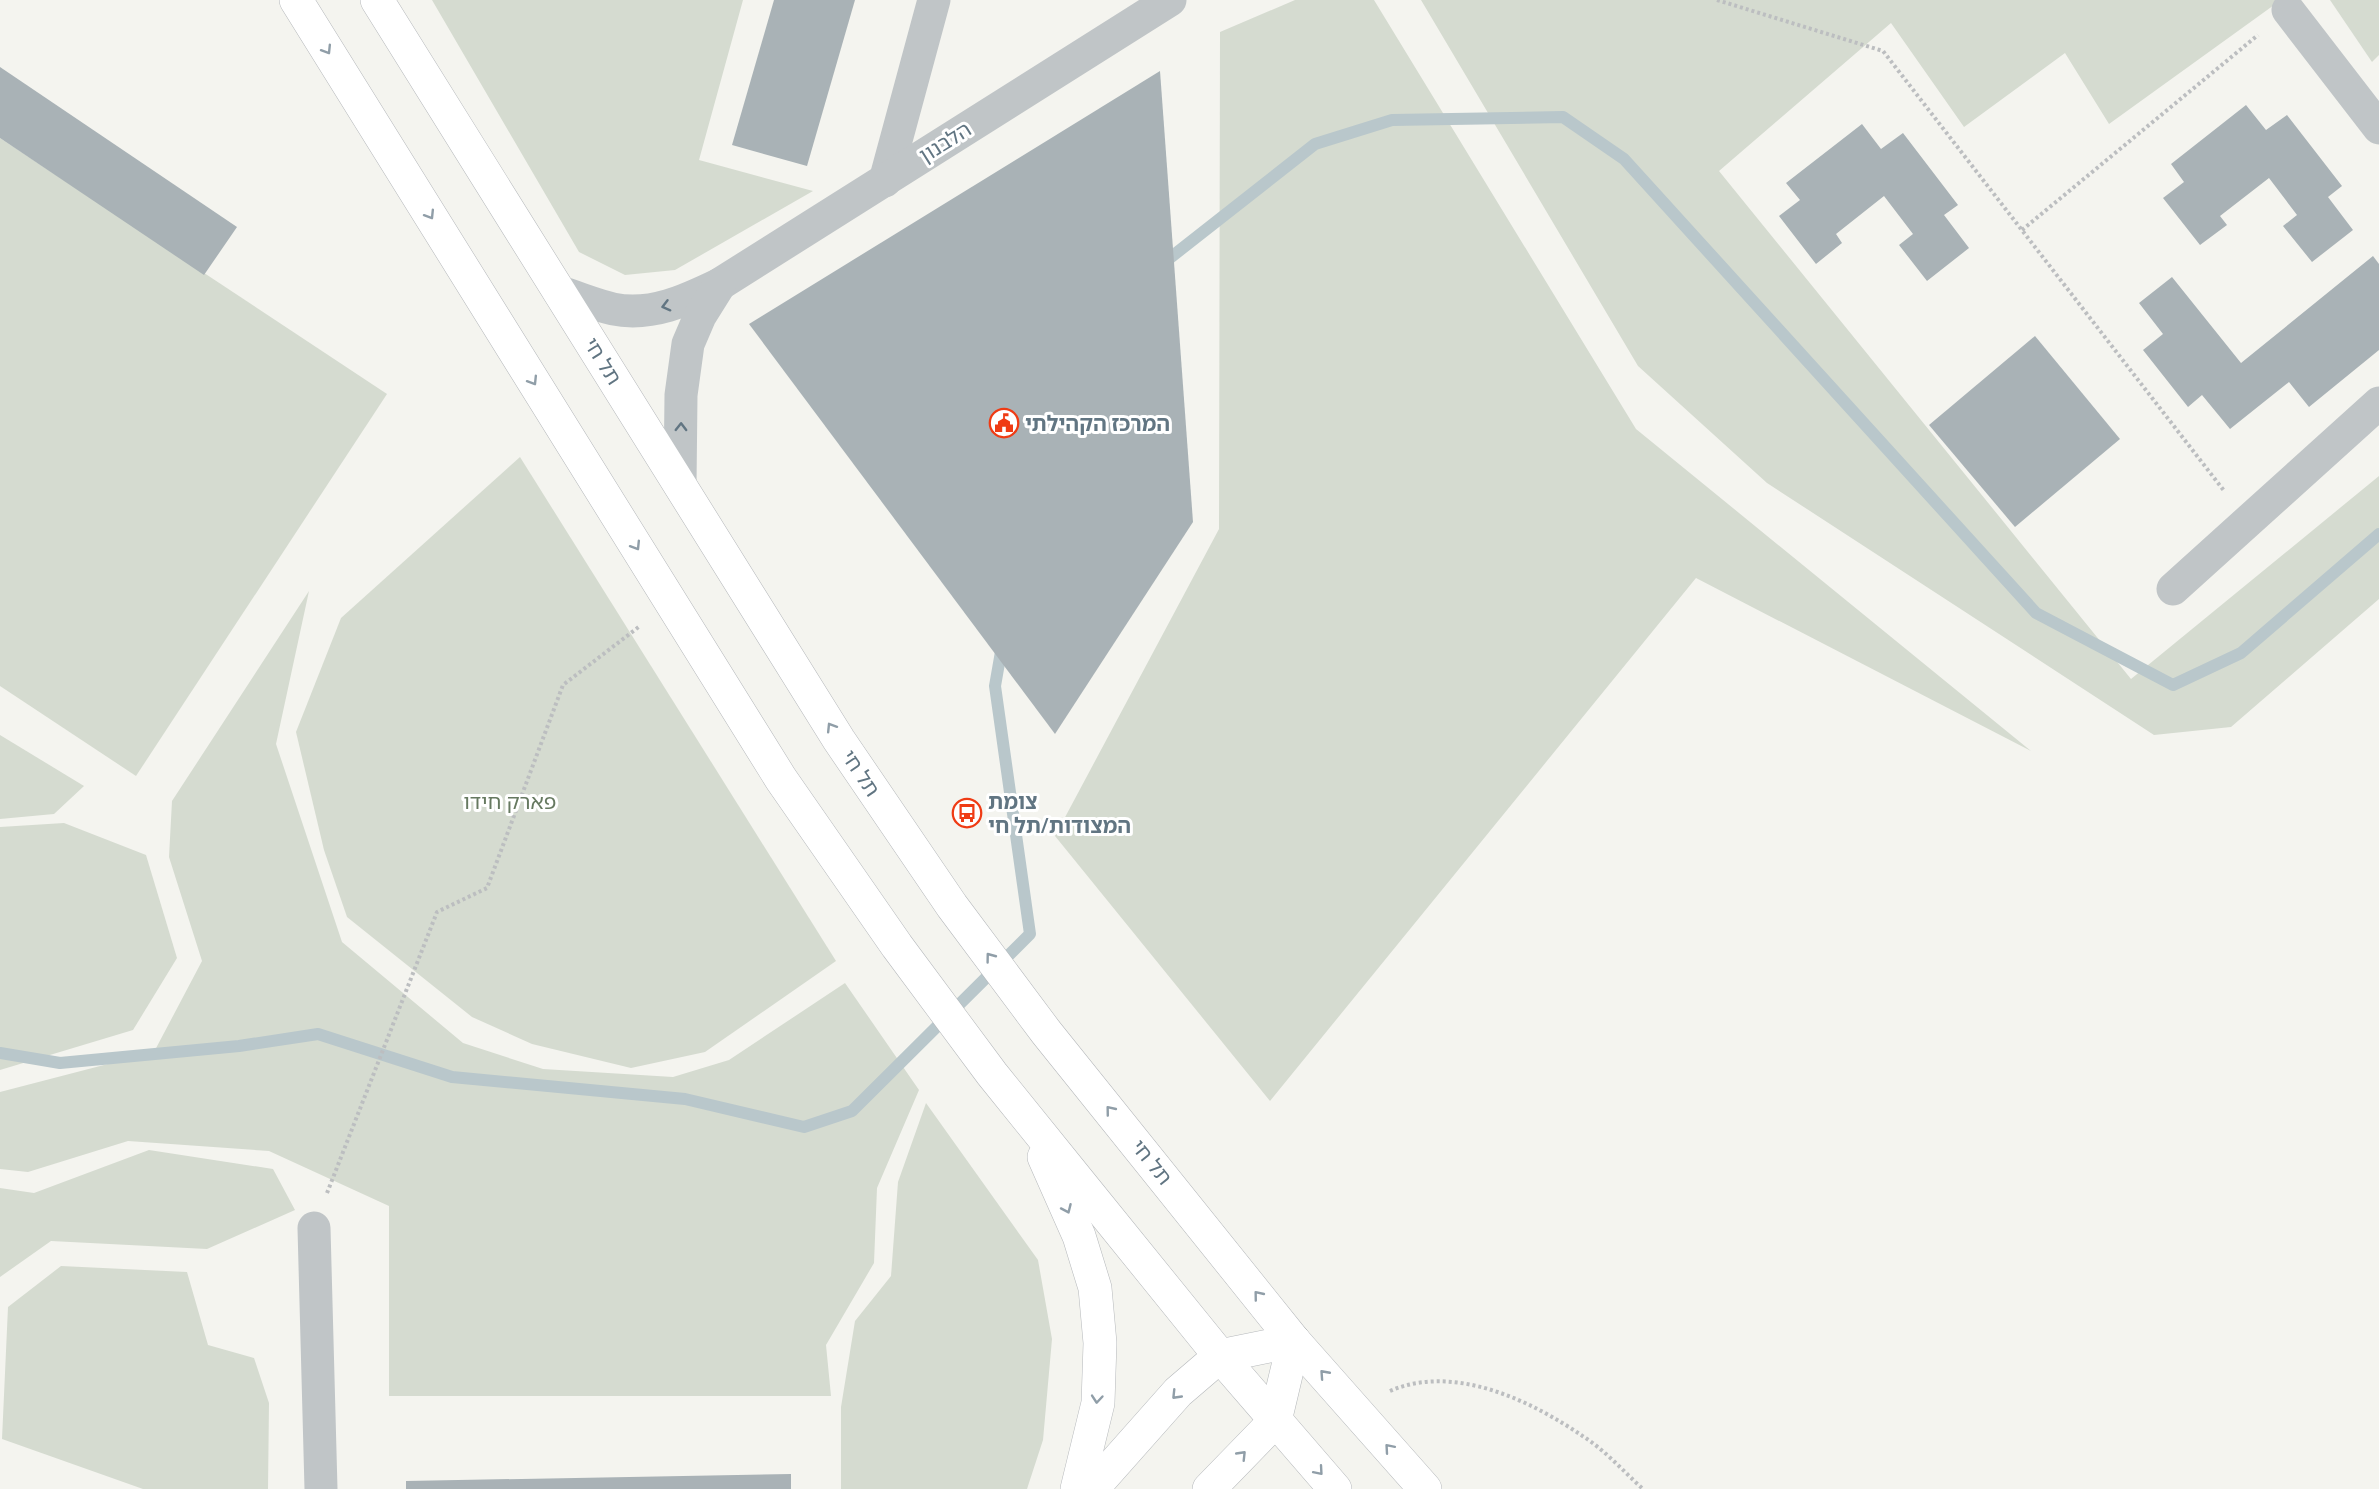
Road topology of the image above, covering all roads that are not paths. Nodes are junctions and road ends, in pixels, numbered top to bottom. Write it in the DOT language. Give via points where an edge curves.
graph roads {
  1 [pos="296,0"];
  2 [pos="377,0"];
  3 [pos="934,0"];
  4 [pos="1170,0"];
  5 [pos="2288,10"];
  6 [pos="2377,122"];
  7 [pos="885,181"];
  8 [pos="720,284"];
  9 [pos="559,292"];
  10 [pos="2379,403"];
  11 [pos="680,485"];
  12 [pos="2173,589"];
  13 [pos="1027,1117"];
  14 [pos="314,1228"];
  15 [pos="1294,1341"];
  16 [pos="1220,1356"];
  17 [pos="1275,1421"];
  18 [pos="321,1489"];
  19 [pos="1077,1489"];
  20 [pos="1092,1489"];
  21 [pos="1209,1489"];
  22 [pos="1335,1489"];
  23 [pos="1425,1489"];
  1 -- 13 [label="highway, one-way" via="782,779 883,927"];
  2 -- 9 [label="highway, תל חי"];
  3 -- 7 [label="street"];
  4 -- 7 [label="street, הלבנון"];
  5 -- 6 [label="street"];
  7 -- 8 [label="street, הלבנון"];
  8 -- 9 [label="street, הלבנון, one-way" via="686,300 645,311 614,309"];
  11 -- 8 [label="street, הלבנון, one-way" via="681,395 688,344"];
  9 -- 11 [label="highway, תל חי"];
  10 -- 12 [label="street"];
  15 -- 11 [label="highway, תל חי, one-way" via="1046,1032 952,906 839,740"];
  13 -- 16 [label="highway"];
  13 -- 19 [label="highway, one-way" via="1078,1236 1095,1288 1100,1343 1098,1402"];
  14 -- 18 [label="street"];
  15 -- 16 [label="highway"];
  15 -- 17 [label="highway"];
  23 -- 15 [label="highway, תל חי, one-way"];
  16 -- 17 [label="highway"];
  16 -- 20 [label="highway, one-way" via="1178,1392"];
  21 -- 17 [label="highway, one-way"];
  17 -- 22 [label="highway, one-way"];
}
